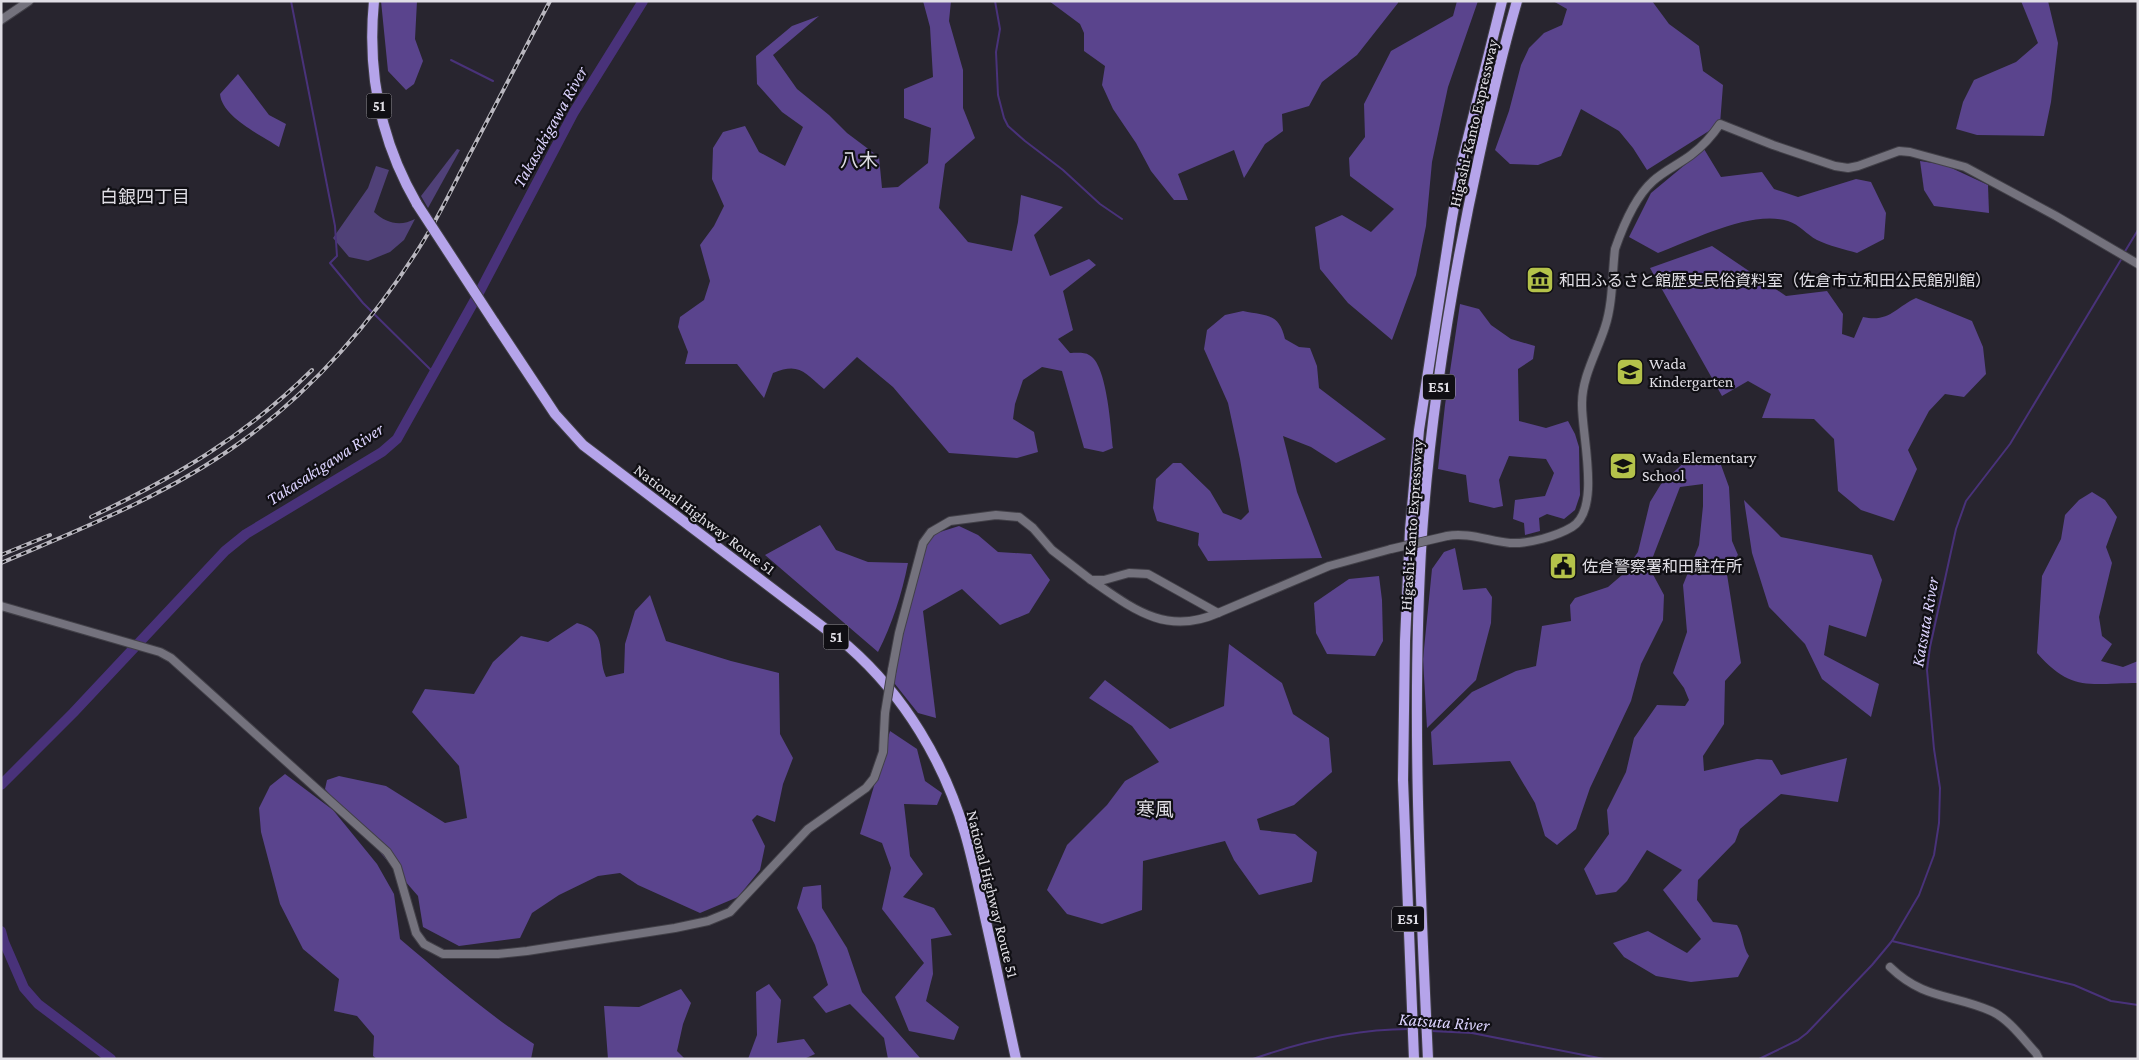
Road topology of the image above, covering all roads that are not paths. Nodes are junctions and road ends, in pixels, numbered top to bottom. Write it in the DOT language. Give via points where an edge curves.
graph roads {
  1 [pos="29,1"];
  2 [pos="374,1"];
  3 [pos="1502,1"];
  4 [pos="1517,1"];
  5 [pos="1,20"];
  6 [pos="2138,264"];
  7 [pos="1091,580"];
  8 [pos="1,606"];
  9 [pos="1218,613"];
  10 [pos="1890,968"];
  11 [pos="1016,1059"];
  12 [pos="1414,1059"];
  13 [pos="1428,1059"];
  14 [pos="2039,1059"];
  1 -- 5 [label="street"];
  2 -- 11 [label="highway, National Highway Route 51 / 51, bridge" via="373,69 380,117 398,169 417,204 555,414 583,445 848,646 881,679 919,728 941,770 963,825"];
  3 -- 12 [label="highway, Higashi-Kanto Expressway / E51" via="1462,162 1419,430 1407,580 1403,780"];
  4 -- 13 [label="highway, Higashi-Kanto Expressway / E51" via="1454,272 1423,531 1417,780"];
  6 -- 9 [label="street, bridge" via="1966,167 1899,151 1858,166 1835,166 1720,124 1691,155 1651,182 1617,244 1607,320 1588,373 1582,402 1588,495 1584,515 1579,522 1566,530 1522,542 1458,534 1390,549 1329,566"];
  7 -- 8 [label="street, bridge" via="1052,550 1019,517 996,515 940,525 923,543 892,670 885,714 884,752 874,778 866,788 808,828 730,912 683,927 498,954 443,954 424,944 416,933 397,867 387,852 171,658 160,652"];
  7 -- 9 [label="street" via="1129,573 1148,574"];
  7 -- 9 [label="street" via="1137,610 1156,618 1180,622"];
  10 -- 14 [label="street" via="1912,985 2001,1017"];
}
